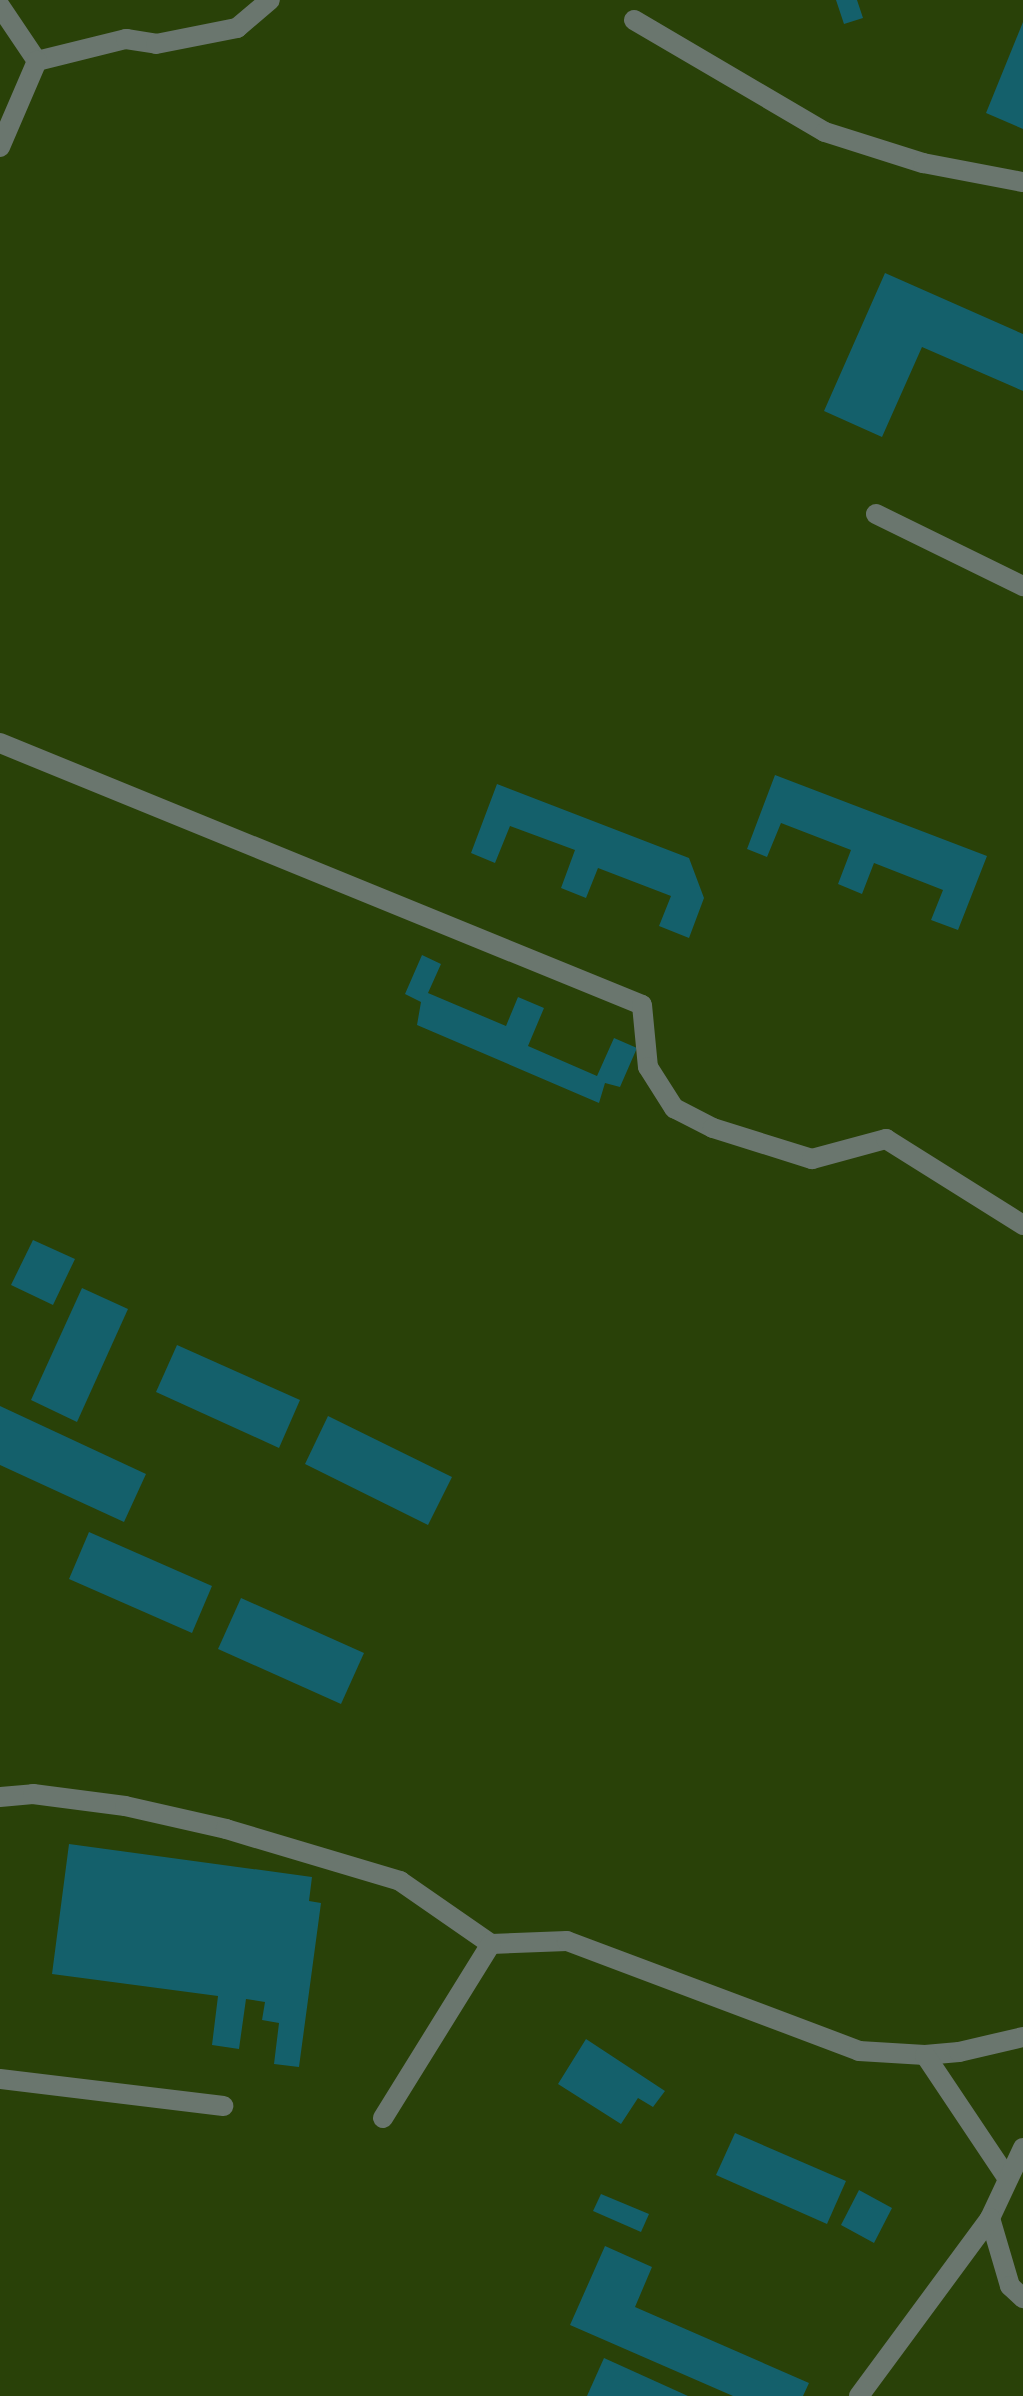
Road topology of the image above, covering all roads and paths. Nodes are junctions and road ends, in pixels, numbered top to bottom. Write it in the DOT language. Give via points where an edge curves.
graph roads {
  1 [pos="270,0"];
  2 [pos="0,6"];
  3 [pos="634,20"];
  4 [pos="37,61"];
  5 [pos="0,147"];
  6 [pos="1023,182"];
  7 [pos="876,514"];
  8 [pos="1023,586"];
  9 [pos="0,743"];
  10 [pos="1023,1225"];
  11 [pos="0,1797"];
  12 [pos="491,1944"];
  13 [pos="1023,2037"];
  14 [pos="925,2055"];
  15 [pos="0,2079"];
  16 [pos="223,2106"];
  17 [pos="383,2118"];
  18 [pos="1023,2148"];
  19 [pos="1008,2179"];
  20 [pos="990,2218"];
  21 [pos="1023,2298"];
  22 [pos="859,2396"];
  1 -- 4 [label="street" via="237,28 156,44 126,39"];
  2 -- 4 [label="street"];
  3 -- 6 [label="street" via="825,132 923,163"];
  4 -- 5 [label="street"];
  7 -- 8 [label="street"];
  9 -- 10 [label="street" via="642,1005 648,1067 674,1108 713,1128 812,1159 886,1139"];
  11 -- 12 [label="street" via="33,1794 125,1806 400,1881"];
  12 -- 14 [label="street" via="567,1941 859,2051"];
  12 -- 17 [label="street"];
  13 -- 14 [label="street"];
  14 -- 19 [label="street"];
  15 -- 16 [label="street"];
  18 -- 19 [label="street"];
  19 -- 20 [label="street"];
  20 -- 21 [label="street" via="1010,2286"];
  20 -- 22 [label="street"];
}
